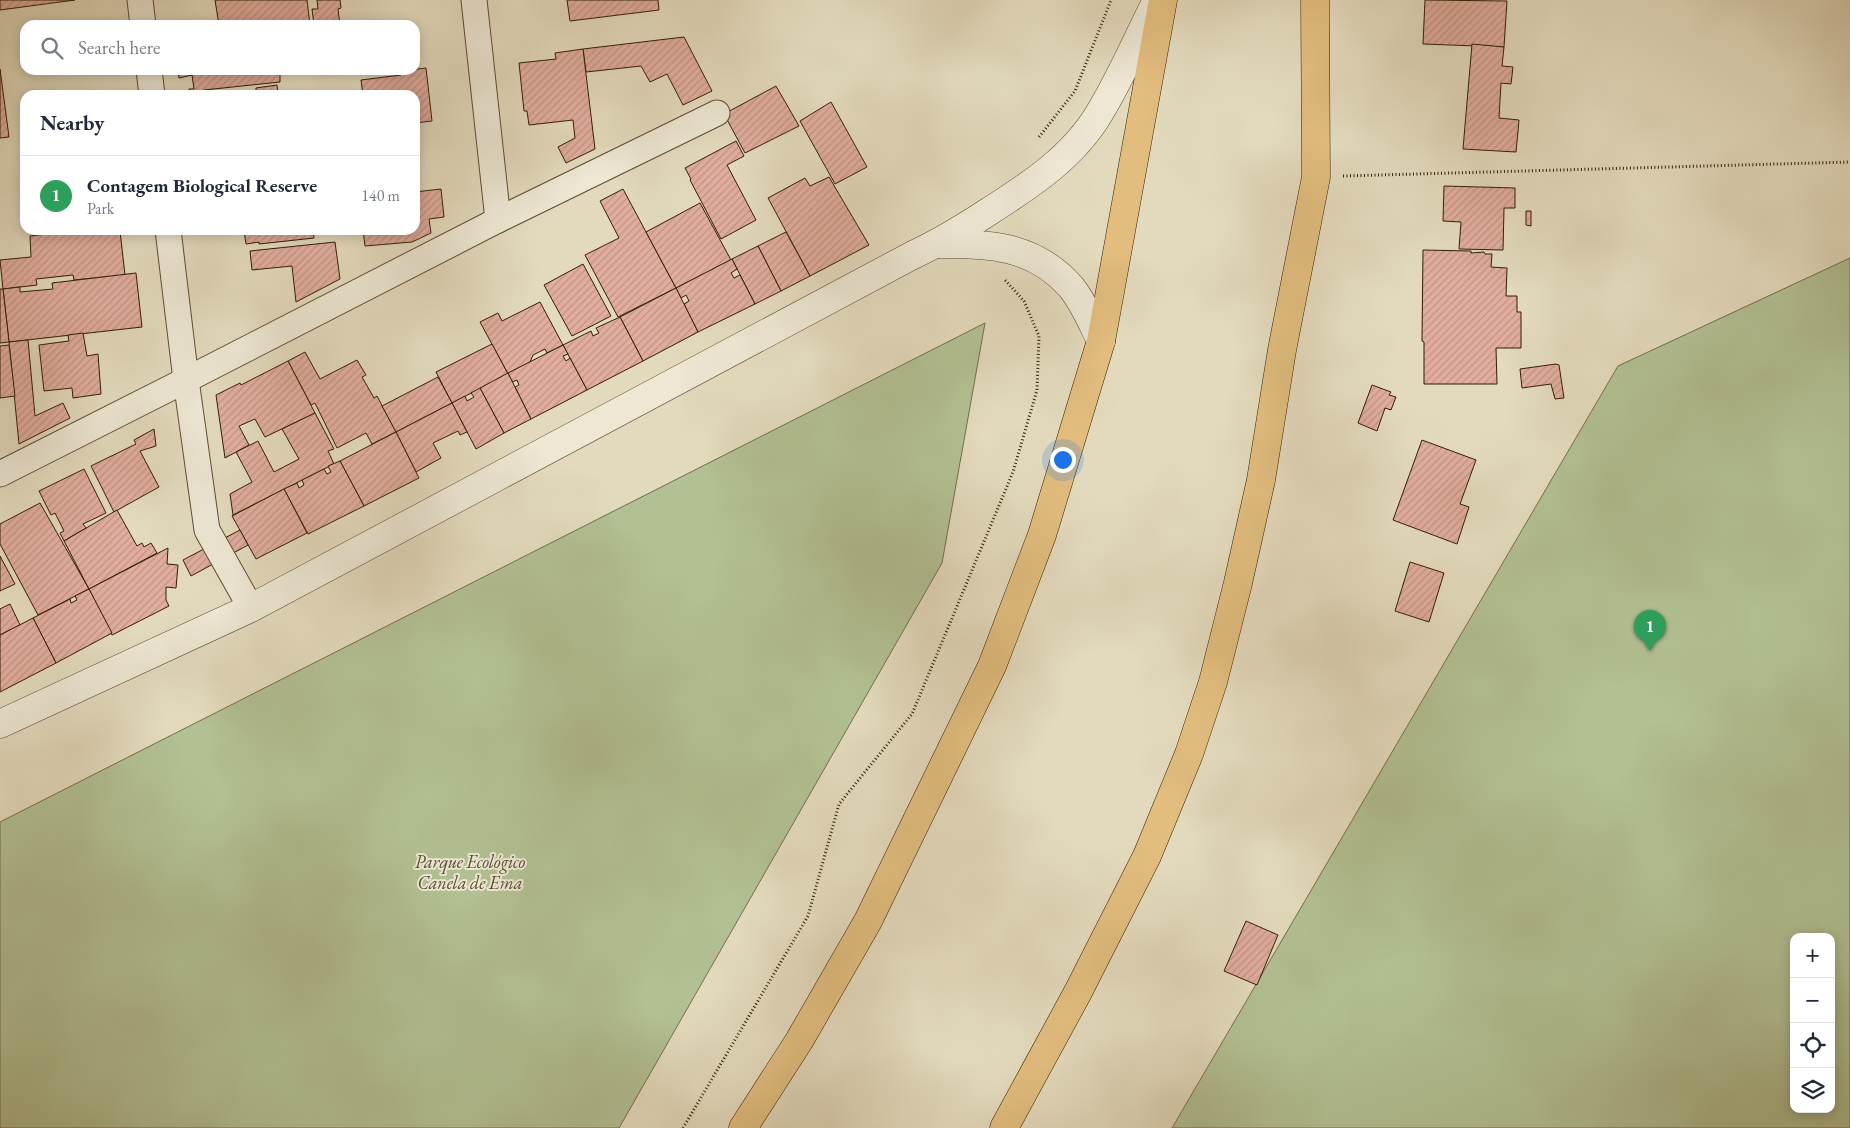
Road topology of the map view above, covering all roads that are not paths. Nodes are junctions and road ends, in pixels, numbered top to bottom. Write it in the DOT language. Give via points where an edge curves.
graph roads {
  1 [pos="140,0"];
  2 [pos="474,0"];
  3 [pos="1157,0"];
  4 [pos="1163,0"];
  5 [pos="1315,0"];
  6 [pos="142,20"];
  7 [pos="150,75"];
  8 [pos="151,90"];
  9 [pos="717,113"];
  10 [pos="498,220"];
  11 [pos="169,235"];
  12 [pos="936,244"];
  13 [pos="1101,341"];
  14 [pos="186,380"];
  15 [pos="0,474"];
  16 [pos="251,608"];
  17 [pos="0,724"];
  18 [pos="743,1128"];
  19 [pos="1004,1128"];
  1 -- 6 [label="street"];
  2 -- 10 [label="street"];
  3 -- 12 [label="street" via="1100,113 1068,154 1022,191"];
  4 -- 13 [label="main road"];
  5 -- 19 [label="main road" via="1316,177 1282,350 1261,480 1212,682 1188,754 1147,856"];
  7 -- 8 [label="street"];
  9 -- 10 [label="street"];
  10 -- 14 [label="street"];
  11 -- 14 [label="street"];
  12 -- 13 [label="street" via="994,246 1025,254 1045,265 1070,287"];
  12 -- 16 [label="street"];
  13 -- 18 [label="main road" via="1042,535 992,666 868,921 799,1041"];
  14 -- 15 [label="street"];
  14 -- 16 [label="street" via="207,530"];
  16 -- 17 [label="street"];
}
